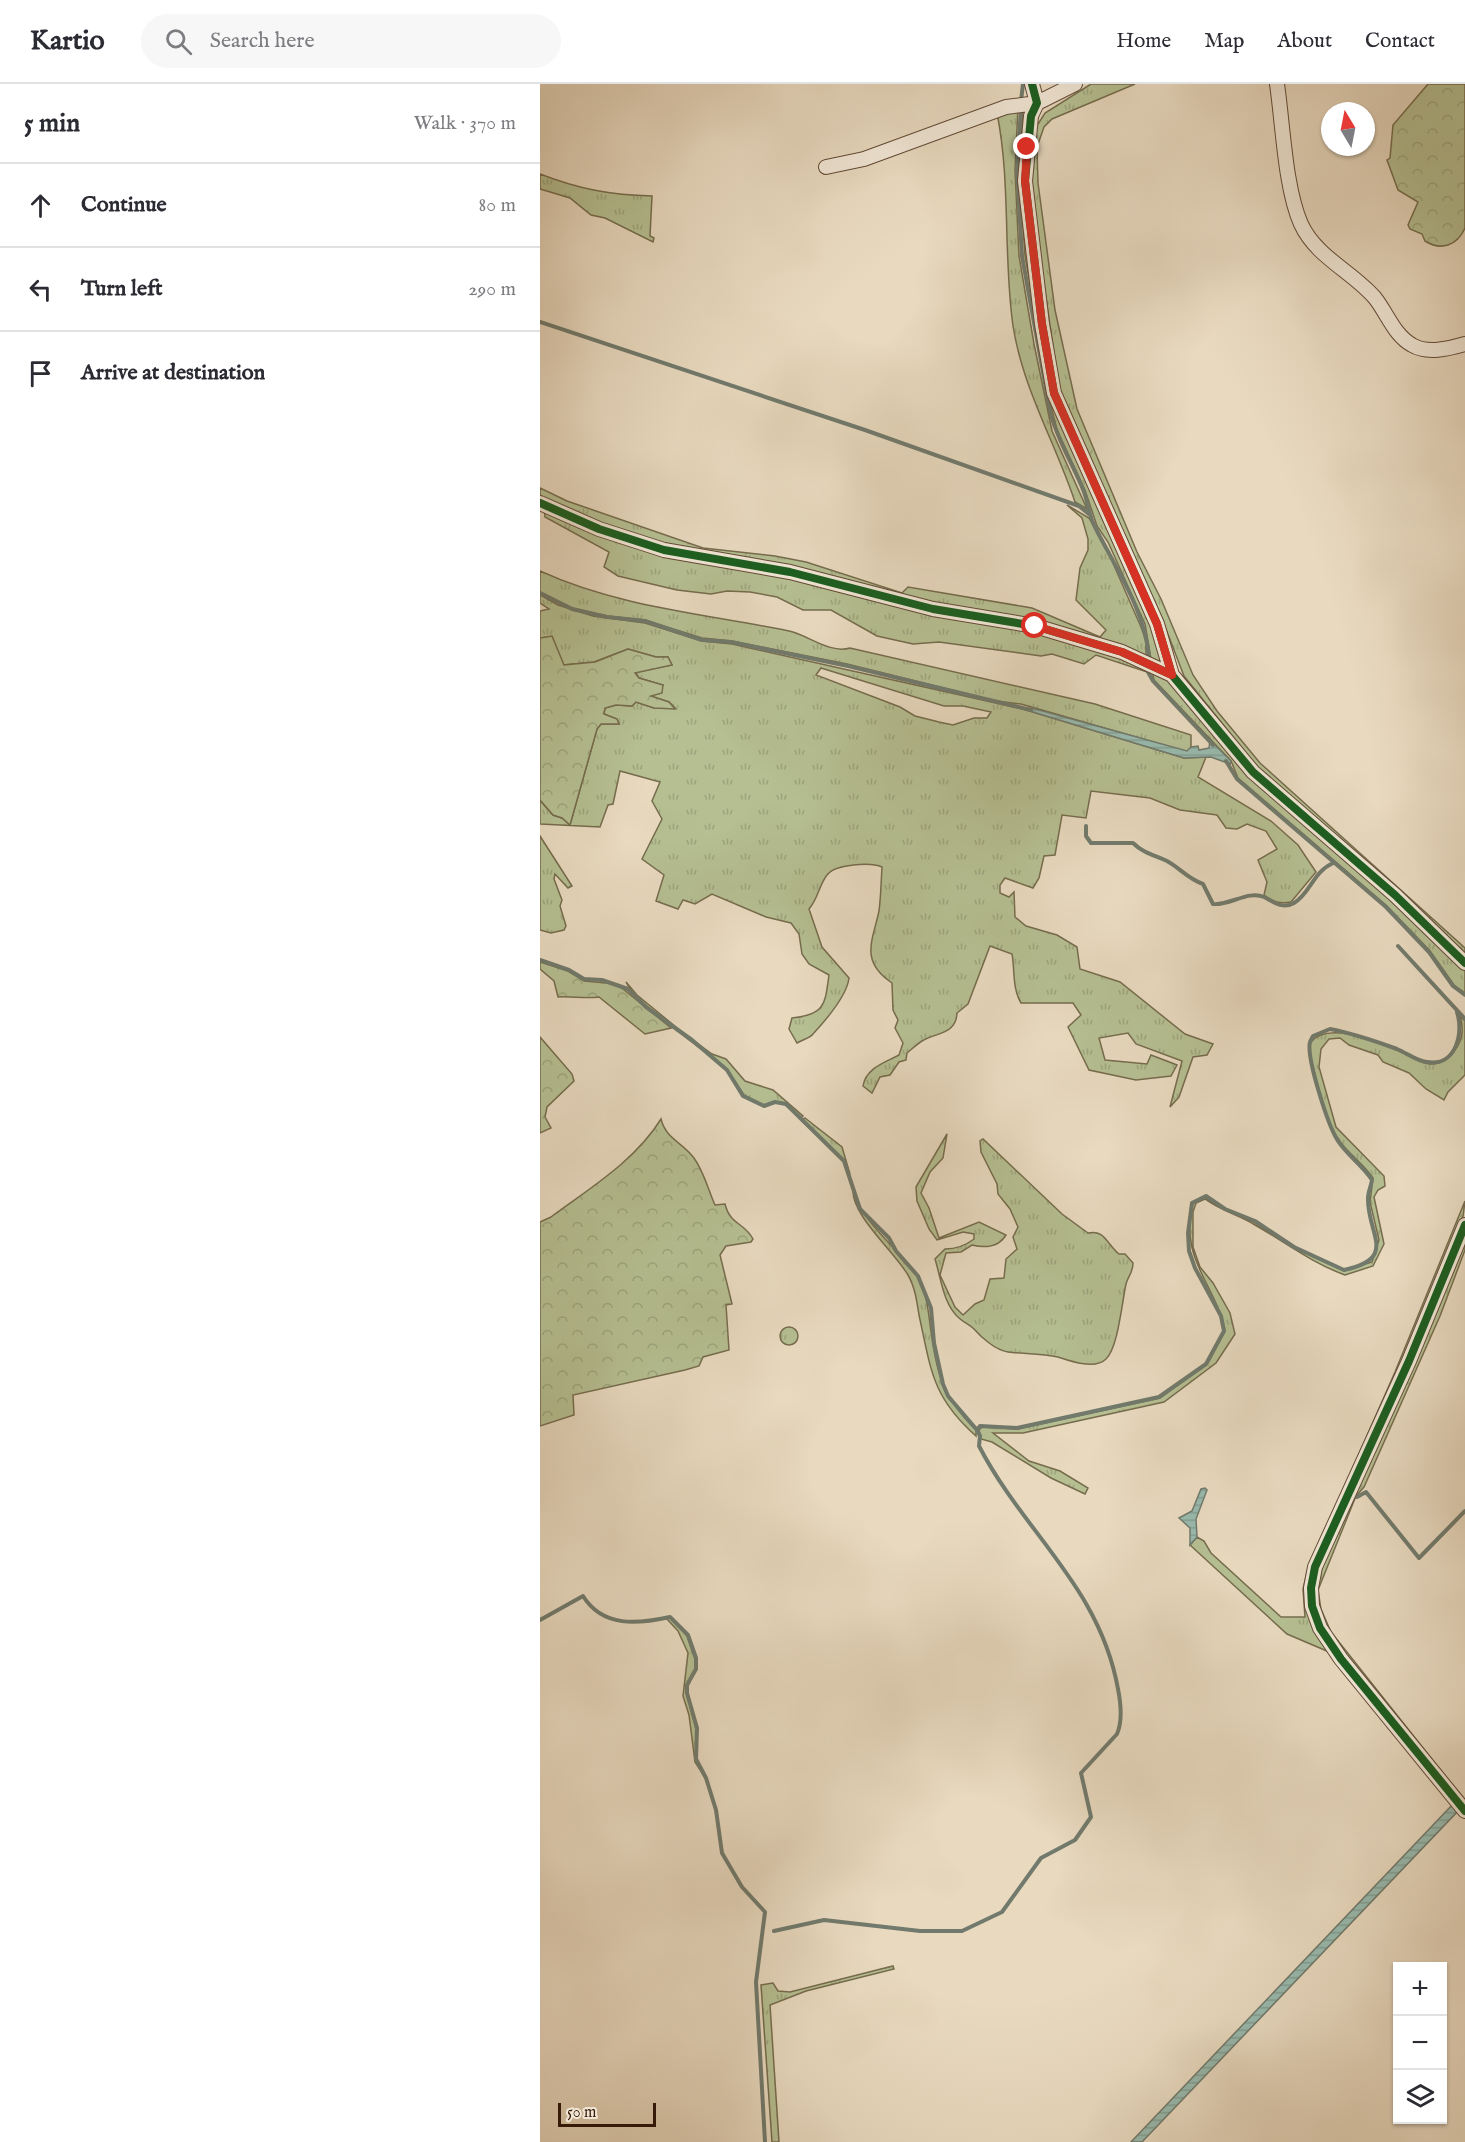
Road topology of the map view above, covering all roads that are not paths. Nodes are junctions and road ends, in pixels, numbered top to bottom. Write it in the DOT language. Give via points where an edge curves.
graph roads {
  1 [pos="1032,84"];
  2 [pos="1075,84"];
  3 [pos="1277,84"];
  4 [pos="1037,104"];
  5 [pos="826,167"];
  6 [pos="1465,344"];
  7 [pos="540,503"];
  8 [pos="1172,675"];
  9 [pos="1465,963"];
  10 [pos="1465,1225"];
  11 [pos="1465,1812"];
  1 -- 4 [label="street"];
  2 -- 4 [label="street"];
  3 -- 6 [label="street" via="1296,207 1309,238 1363,284 1409,344 1422,350"];
  4 -- 5 [label="street" via="1006,107 864,159"];
  4 -- 8 [label="street" via="1031,116 1025,181 1054,393 1157,624"];
  7 -- 8 [label="street" via="599,529 664,550 790,572 933,609 1035,626 1122,652"];
  8 -- 9 [label="street" via="1253,772 1395,895"];
  10 -- 11 [label="street" via="1316,1567 1311,1588 1320,1628 1341,1659"];
}
